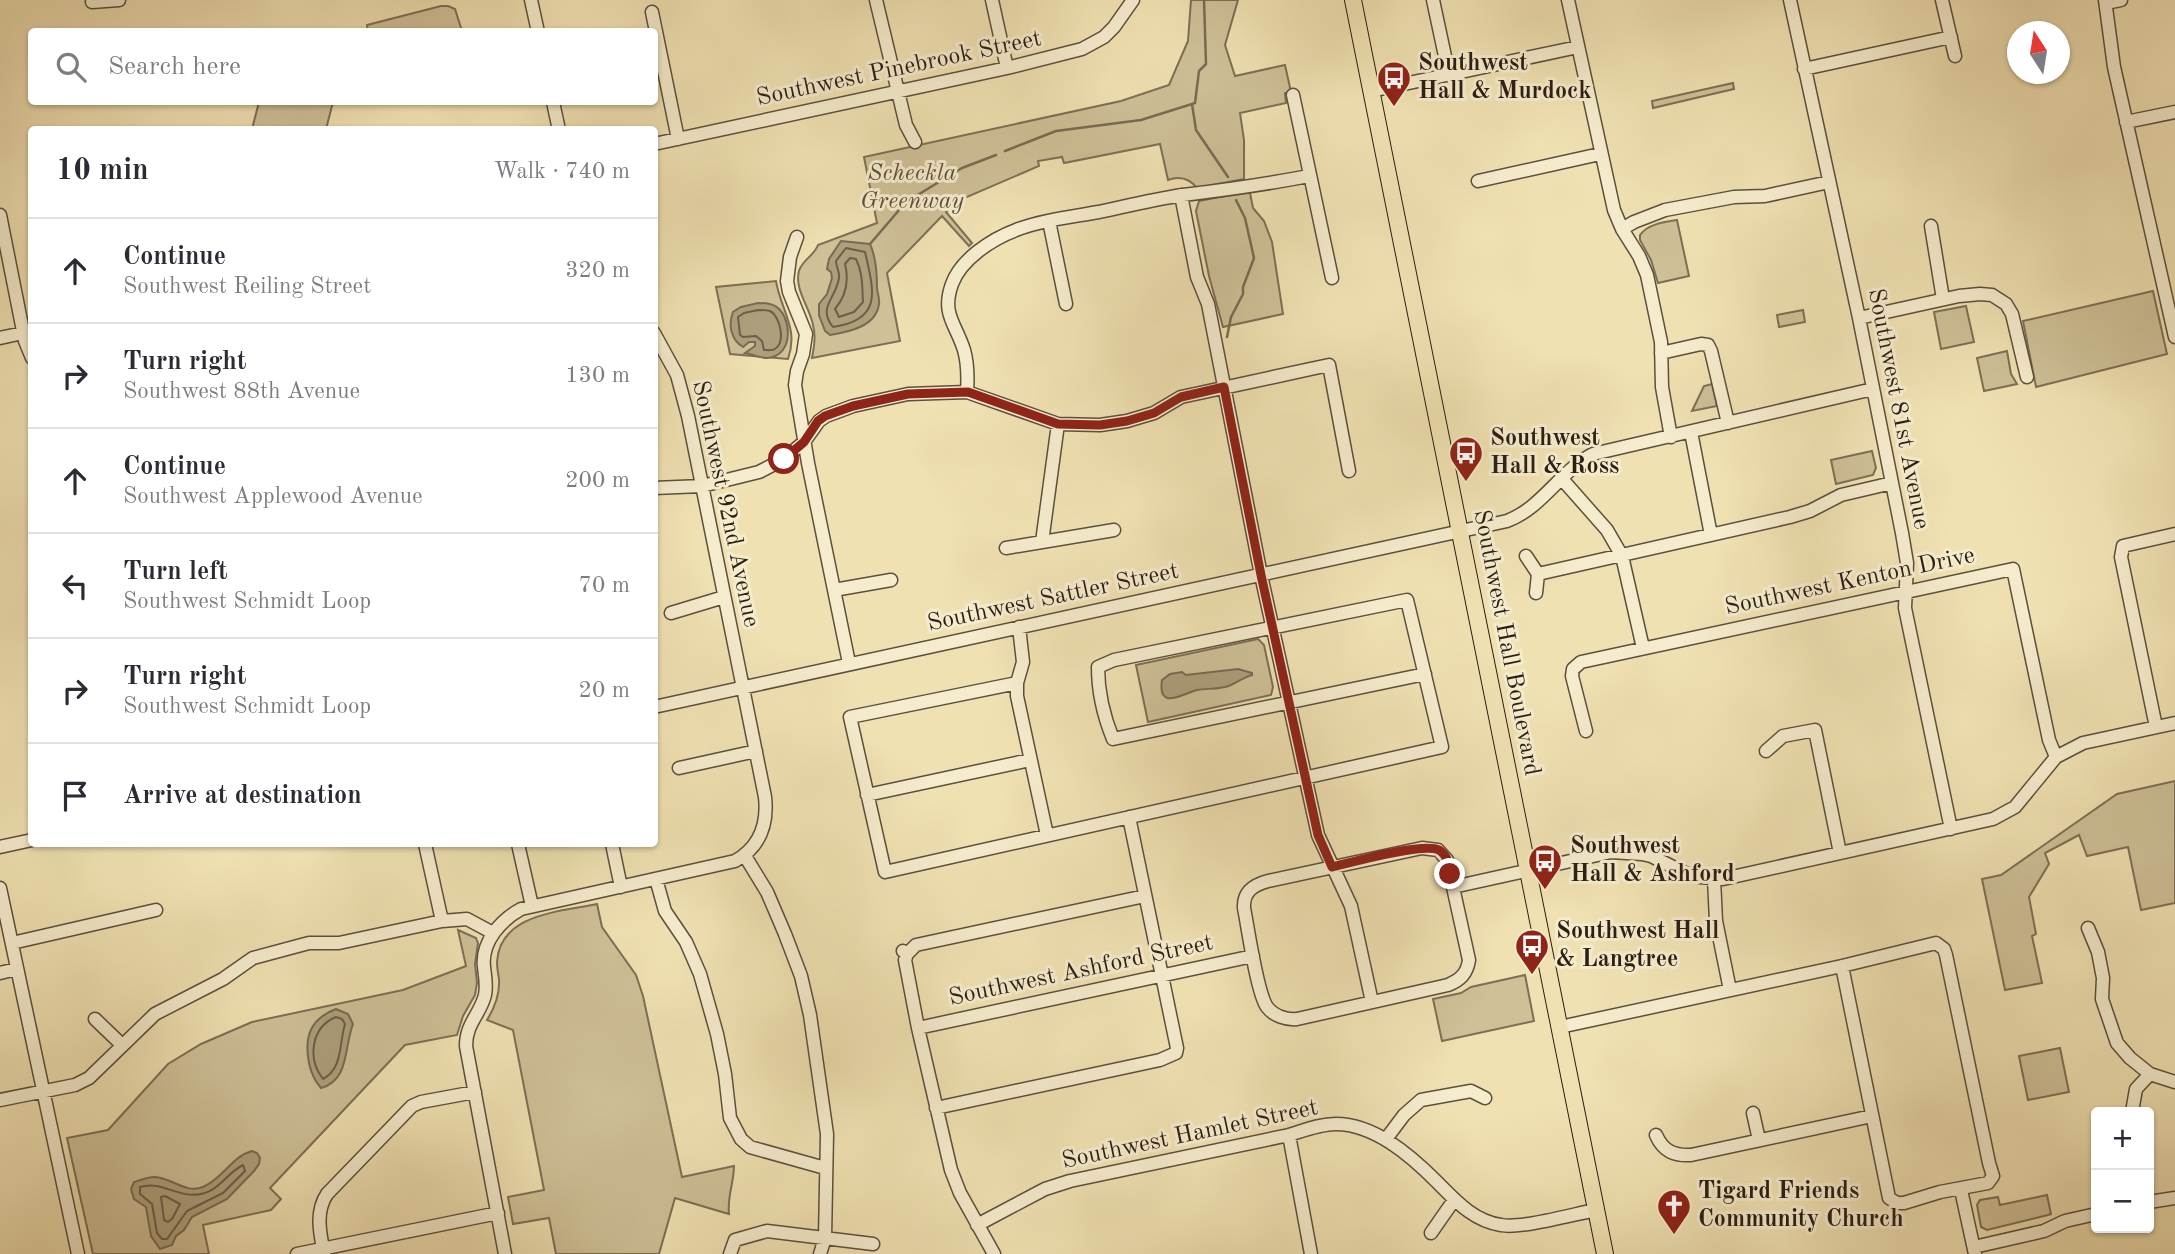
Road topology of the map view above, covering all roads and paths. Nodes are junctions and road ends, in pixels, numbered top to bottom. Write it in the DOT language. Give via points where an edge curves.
graph roads {
  1 [pos="119,0"];
  2 [pos="531,0"];
  3 [pos="876,0"];
  4 [pos="992,0"];
  5 [pos="1133,0"];
  6 [pos="1353,0"];
  7 [pos="1433,0"];
  8 [pos="1568,0"];
  9 [pos="1790,0"];
  10 [pos="1942,0"];
  11 [pos="2122,0"];
  12 [pos="92,2"];
  13 [pos="2106,2"];
  14 [pos="652,12"];
  15 [pos="537,28"];
  16 [pos="655,28"];
  17 [pos="1951,37"];
  18 [pos="658,41"];
  19 [pos="1578,47"];
  20 [pos="1955,56"];
  21 [pos="1007,68"];
  22 [pos="1804,69"];
  23 [pos="1449,75"];
  24 [pos="897,91"];
  25 [pos="1371,91"];
  26 [pos="1293,95"];
  27 [pos="554,105"];
  28 [pos="2175,112"];
  29 [pos="2126,122"];
  30 [pos="558,126"];
  31 [pos="678,139"];
  32 [pos="915,142"];
  33 [pos="658,143"];
  34 [pos="1600,154"];
  35 [pos="1309,176"];
  36 [pos="1478,181"];
  37 [pos="1829,181"];
  38 [pos="1181,195"];
  39 [pos="0,215"];
  40 [pos="1049,221"];
  41 [pos="1931,226"];
  42 [pos="1622,229"];
  43 [pos="797,237"];
  44 [pos="1332,278"];
  45 [pos="1942,299"];
  46 [pos="1066,304"];
  47 [pos="1858,318"];
  48 [pos="23,333"];
  49 [pos="2175,337"];
  50 [pos="0,338"];
  51 [pos="28,347"];
  52 [pos="1661,353"];
  53 [pos="660,354"];
  54 [pos="2027,377"];
  55 [pos="1224,387"];
  56 [pos="1873,389"];
  57 [pos="968,392"];
  58 [pos="1728,423"];
  59 [pos="1058,424"];
  60 [pos="1691,432"];
  61 [pos="1671,437"];
  62 [pos="804,442"];
  63 [pos="1349,471"];
  64 [pos="1562,479"];
  65 [pos="1892,483"];
  66 [pos="702,486"];
  67 [pos="658,488"];
  68 [pos="1114,530"];
  69 [pos="1460,533"];
  70 [pos="2175,534"];
  71 [pos="1711,535"];
  72 [pos="1042,542"];
  73 [pos="1006,548"];
  74 [pos="1526,556"];
  75 [pos="1622,556"];
  76 [pos="1538,574"];
  77 [pos="1261,575"];
  78 [pos="891,580"];
  79 [pos="834,590"];
  80 [pos="1905,592"];
  81 [pos="1536,593"];
  82 [pos="724,597"];
  83 [pos="671,613"];
  84 [pos="1019,627"];
  85 [pos="1274,627"];
  86 [pos="1643,648"];
  87 [pos="849,663"];
  88 [pos="1425,674"];
  89 [pos="1017,683"];
  90 [pos="743,688"];
  91 [pos="1288,702"];
  92 [pos="658,706"];
  93 [pos="2175,723"];
  94 [pos="2156,727"];
  95 [pos="1586,731"];
  96 [pos="756,751"];
  97 [pos="1766,751"];
  98 [pos="2056,757"];
  99 [pos="1030,760"];
  100 [pos="679,768"];
  101 [pos="1306,778"];
  102 [pos="867,795"];
  103 [pos="1129,817"];
  104 [pos="1951,829"];
  105 [pos="1046,835"];
  106 [pos="28,841"];
  107 [pos="0,847"];
  108 [pos="426,847"];
  109 [pos="520,847"];
  110 [pos="613,847"];
  111 [pos="1840,853"];
  112 [pos="745,856"];
  113 [pos="1332,867"];
  114 [pos="1528,870"];
  115 [pos="656,879"];
  116 [pos="1714,879"];
  117 [pos="621,887"];
  118 [pos="1453,887"];
  119 [pos="0,888"];
  120 [pos="1145,897"];
  121 [pos="532,906"];
  122 [pos="156,910"];
  123 [pos="442,920"];
  124 [pos="2088,928"];
  125 [pos="493,933"];
  126 [pos="12,943"];
  127 [pos="1253,956"];
  128 [pos="1842,966"];
  129 [pos="17,969"];
  130 [pos="0,973"];
  131 [pos="1162,975"];
  132 [pos="1730,990"];
  133 [pos="1371,1002"];
  134 [pos="95,1019"];
  135 [pos="1560,1027"];
  136 [pos="918,1028"];
  137 [pos="122,1045"];
  138 [pos="2150,1074"];
  139 [pos="2175,1082"];
  140 [pos="43,1091"];
  141 [pos="475,1092"];
  142 [pos="1485,1098"];
  143 [pos="0,1100"];
  144 [pos="2133,1107"];
  145 [pos="936,1108"];
  146 [pos="1753,1113"];
  147 [pos="1872,1116"];
  148 [pos="1289,1135"];
  149 [pos="1656,1135"];
  150 [pos="1386,1139"];
  151 [pos="1759,1140"];
  152 [pos="825,1168"];
  153 [pos="1961,1189"];
  154 [pos="2175,1198"];
  155 [pos="1454,1200"];
  156 [pos="2154,1201"];
  157 [pos="1596,1210"];
  158 [pos="498,1213"];
  159 [pos="2091,1215"];
  160 [pos="977,1224"];
  161 [pos="1431,1233"];
  162 [pos="825,1238"];
  163 [pos="873,1244"];
  164 [pos="1974,1250"];
  165 [pos="323,1252"];
  166 [pos="78,1254"];
  167 [pos="297,1254"];
  168 [pos="505,1254"];
  169 [pos="730,1254"];
  170 [pos="820,1254"];
  171 [pos="994,1254"];
  172 [pos="1311,1254"];
  173 [pos="1605,1254"];
  1 -- 12 [label="street"];
  2 -- 15 [label="street"];
  3 -- 24 [label="street"];
  4 -- 21 [label="street"];
  5 -- 21 [label="street, Southwest Pinebrook Street" via="1114,27 1094,43"];
  6 -- 25 [label="main road, Southwest Hall Boulevard"];
  7 -- 23 [label="street"];
  8 -- 19 [label="street"];
  9 -- 22 [label="street, Southwest 81st Avenue"];
  10 -- 17 [label="street"];
  11 -- 13 [label="street"];
  13 -- 29 [label="street"];
  14 -- 16 [label="street"];
  17 -- 20 [label="street"];
  17 -- 22 [label="street"];
  18 -- 31 [label="street"];
  19 -- 23 [label="street"];
  19 -- 34 [label="street"];
  21 -- 24 [label="street, Southwest Pinebrook Street"];
  22 -- 37 [label="street, Southwest 81st Avenue"];
  23 -- 25 [label="street"];
  24 -- 31 [label="street, Southwest Pinebrook Street"];
  24 -- 32 [label="street"];
  25 -- 69 [label="main road, Southwest Hall Boulevard"];
  26 -- 35 [label="street"];
  27 -- 30 [label="street"];
  28 -- 29 [label="street"];
  29 -- 49 [label="street"];
  31 -- 33 [label="street, Southwest Pinebrook Street"];
  34 -- 36 [label="street"];
  34 -- 42 [label="street"];
  35 -- 38 [label="street"];
  35 -- 44 [label="street"];
  37 -- 42 [label="street" via="1765,196 1665,210"];
  37 -- 47 [label="street, Southwest 81st Avenue"];
  38 -- 40 [label="street"];
  38 -- 55 [label="street"];
  39 -- 48 [label="street"];
  40 -- 46 [label="street"];
  40 -- 57 [label="street" via="994,241 964,264 951,285 950,319 966,356"];
  41 -- 45 [label="street"];
  42 -- 52 [label="street" via="1644,264"];
  43 -- 62 [label="street" via="786,281 806,334 795,385"];
  45 -- 47 [label="street"];
  45 -- 54 [label="street" via="1984,293 2003,301 2012,314"];
  47 -- 56 [label="street, Southwest 81st Avenue"];
  48 -- 50 [label="street"];
  48 -- 51 [label="street"];
  52 -- 58 [label="street" via="1708,345"];
  52 -- 61 [label="street"];
  53 -- 66 [label="street, Southwest 92nd Avenue" via="681,388"];
  55 -- 59 [label="street" via="1181,397 1154,413 1127,421"];
  55 -- 63 [label="street" via="1329,365"];
  55 -- 77 [label="street"];
  56 -- 58 [label="street, Southwest Sattler Street"];
  56 -- 65 [label="street, Southwest 81st Avenue"];
  57 -- 59 [label="street"];
  57 -- 62 [label="street" via="908,394 853,406 818,421"];
  58 -- 60 [label="street, Southwest Sattler Street"];
  59 -- 72 [label="street"];
  60 -- 61 [label="street, Southwest Sattler Street"];
  60 -- 71 [label="street"];
  61 -- 64 [label="street, Southwest Sattler Street" via="1593,454"];
  62 -- 66 [label="street" via="760,472"];
  62 -- 79 [label="street"];
  64 -- 69 [label="street, Southwest Sattler Street" via="1516,518"];
  64 -- 75 [label="street" via="1607,530"];
  65 -- 71 [label="street" via="1841,495 1790,517"];
  65 -- 80 [label="street, Southwest 81st Avenue" via="1907,563"];
  66 -- 67 [label="street"];
  66 -- 82 [label="street, Southwest 92nd Avenue"];
  68 -- 72 [label="street"];
  69 -- 77 [label="street, Southwest Sattler Street"];
  69 -- 114 [label="main road, Southwest Hall Boulevard"];
  70 -- 94 [label="street" via="2123,546 2121,557"];
  71 -- 75 [label="street"];
  72 -- 73 [label="street"];
  74 -- 76 [label="street"];
  75 -- 76 [label="street"];
  75 -- 86 [label="street"];
  76 -- 81 [label="street"];
  77 -- 84 [label="street, Southwest Sattler Street"];
  77 -- 85 [label="street"];
  78 -- 79 [label="street"];
  79 -- 87 [label="street"];
  80 -- 86 [label="street, Southwest Kenton Drive"];
  80 -- 98 [label="street, Southwest Kenton Drive" via="2013,569"];
  80 -- 104 [label="street, Southwest 81st Avenue"];
  82 -- 83 [label="street"];
  82 -- 90 [label="street, Southwest 92nd Avenue"];
  84 -- 87 [label="street, Southwest Sattler Street"];
  84 -- 89 [label="street" via="1023,662"];
  85 -- 88 [label="street" via="1407,600"];
  85 -- 91 [label="street"];
  85 -- 91 [label="street" via="1114,660 1098,667 1098,681 1113,739"];
  86 -- 95 [label="street, Southwest Kenton Drive" via="1581,662 1573,669"];
  87 -- 90 [label="street, Southwest Sattler Street"];
  88 -- 91 [label="street"];
  88 -- 101 [label="street" via="1442,747"];
  89 -- 99 [label="street"];
  89 -- 102 [label="street" via="850,717"];
  90 -- 92 [label="street, Southwest Sattler Street"];
  90 -- 96 [label="street, Southwest 92nd Avenue"];
  91 -- 101 [label="street"];
  93 -- 94 [label="street"];
  94 -- 98 [label="street" via="2083,744"];
  96 -- 100 [label="street"];
  96 -- 112 [label="street, Southwest 92nd Avenue" via="766,816 762,833"];
  97 -- 111 [label="street" via="1783,736 1815,730"];
  98 -- 104 [label="street" via="2015,807 1993,819"];
  99 -- 102 [label="street"];
  99 -- 105 [label="street"];
  101 -- 103 [label="street"];
  101 -- 113 [label="street" via="1318,835"];
  102 -- 105 [label="street" via="885,872"];
  103 -- 105 [label="street"];
  103 -- 120 [label="street"];
  104 -- 111 [label="street"];
  106 -- 107 [label="street"];
  108 -- 123 [label="street"];
  109 -- 121 [label="street"];
  110 -- 117 [label="street"];
  111 -- 116 [label="street"];
  112 -- 115 [label="street"];
  112 -- 152 [label="street" via="767,892 801,976 823,1096"];
  113 -- 118 [label="street" via="1431,848 1444,854"];
  113 -- 127 [label="street" via="1250,888 1244,902"];
  113 -- 133 [label="street" via="1351,906"];
  114 -- 116 [label="street" via="1623,851"];
  114 -- 118 [label="street"];
  114 -- 135 [label="main road, Southwest Hall Boulevard"];
  115 -- 117 [label="street"];
  115 -- 152 [label="street" via="665,912 686,942 706,992 734,1129 750,1147"];
  116 -- 132 [label="street" via="1716,920"];
  117 -- 121 [label="street"];
  118 -- 133 [label="street" via="1469,960 1465,974 1447,985"];
  119 -- 126 [label="street"];
  120 -- 131 [label="street"];
  120 -- 136 [label="street" via="916,945 905,952 905,960"];
  121 -- 125 [label="street" via="511,915"];
  122 -- 126 [label="street"];
  123 -- 125 [label="street" via="467,919"];
  123 -- 137 [label="street" via="339,943 309,943 253,958 155,1014"];
  124 -- 138 [label="street" via="2098,952 2102,999 2117,1044"];
  125 -- 141 [label="street" via="484,959 484,997 467,1031"];
  126 -- 129 [label="street"];
  127 -- 131 [label="street, Southwest Ashford Street"];
  127 -- 133 [label="street" via="1266,1007 1281,1017 1297,1019"];
  128 -- 132 [label="street"];
  128 -- 147 [label="street"];
  128 -- 153 [label="street" via="1930,944 1940,945 1946,955 1993,1171 1991,1180 1983,1185"];
  129 -- 130 [label="street"];
  129 -- 140 [label="street"];
  131 -- 136 [label="street, Southwest Ashford Street"];
  131 -- 145 [label="street" via="1176,1053"];
  132 -- 135 [label="street"];
  134 -- 137 [label="street"];
  135 -- 157 [label="main road, Southwest Hall Boulevard"];
  136 -- 145 [label="street"];
  137 -- 140 [label="street" via="89,1078"];
  138 -- 139 [label="street"];
  138 -- 144 [label="street" via="2136,1088"];
  140 -- 143 [label="street"];
  140 -- 166 [label="street"];
  141 -- 158 [label="street"];
  141 -- 165 [label="street" via="421,1102 403,1113 321,1203"];
  142 -- 150 [label="street" via="1471,1091 1421,1100"];
  145 -- 160 [label="street" via="954,1181"];
  146 -- 151 [label="street"];
  147 -- 151 [label="street"];
  147 -- 153 [label="street" via="1892,1201 1904,1203"];
  148 -- 150 [label="street, Southwest Hamlet Street" via="1338,1124"];
  148 -- 160 [label="street, Southwest Hamlet Street" via="1070,1181"];
  148 -- 172 [label="street"];
  149 -- 151 [label="street" via="1668,1152 1682,1155"];
  150 -- 155 [label="street, Southwest Hamlet Street"];
  152 -- 162 [label="street"];
  153 -- 164 [label="street"];
  154 -- 156 [label="street"];
  155 -- 157 [label="street, Southwest Hamlet Street" via="1480,1219 1503,1226"];
  155 -- 161 [label="street"];
  157 -- 173 [label="main road, Southwest Hall Boulevard"];
  158 -- 165 [label="street"];
  158 -- 168 [label="street"];
  159 -- 164 [label="street"];
  160 -- 171 [label="street"];
  162 -- 163 [label="street"];
  162 -- 169 [label="street" via="767,1231 735,1240"];
  162 -- 170 [label="street"];
  165 -- 167 [label="street"];
}
